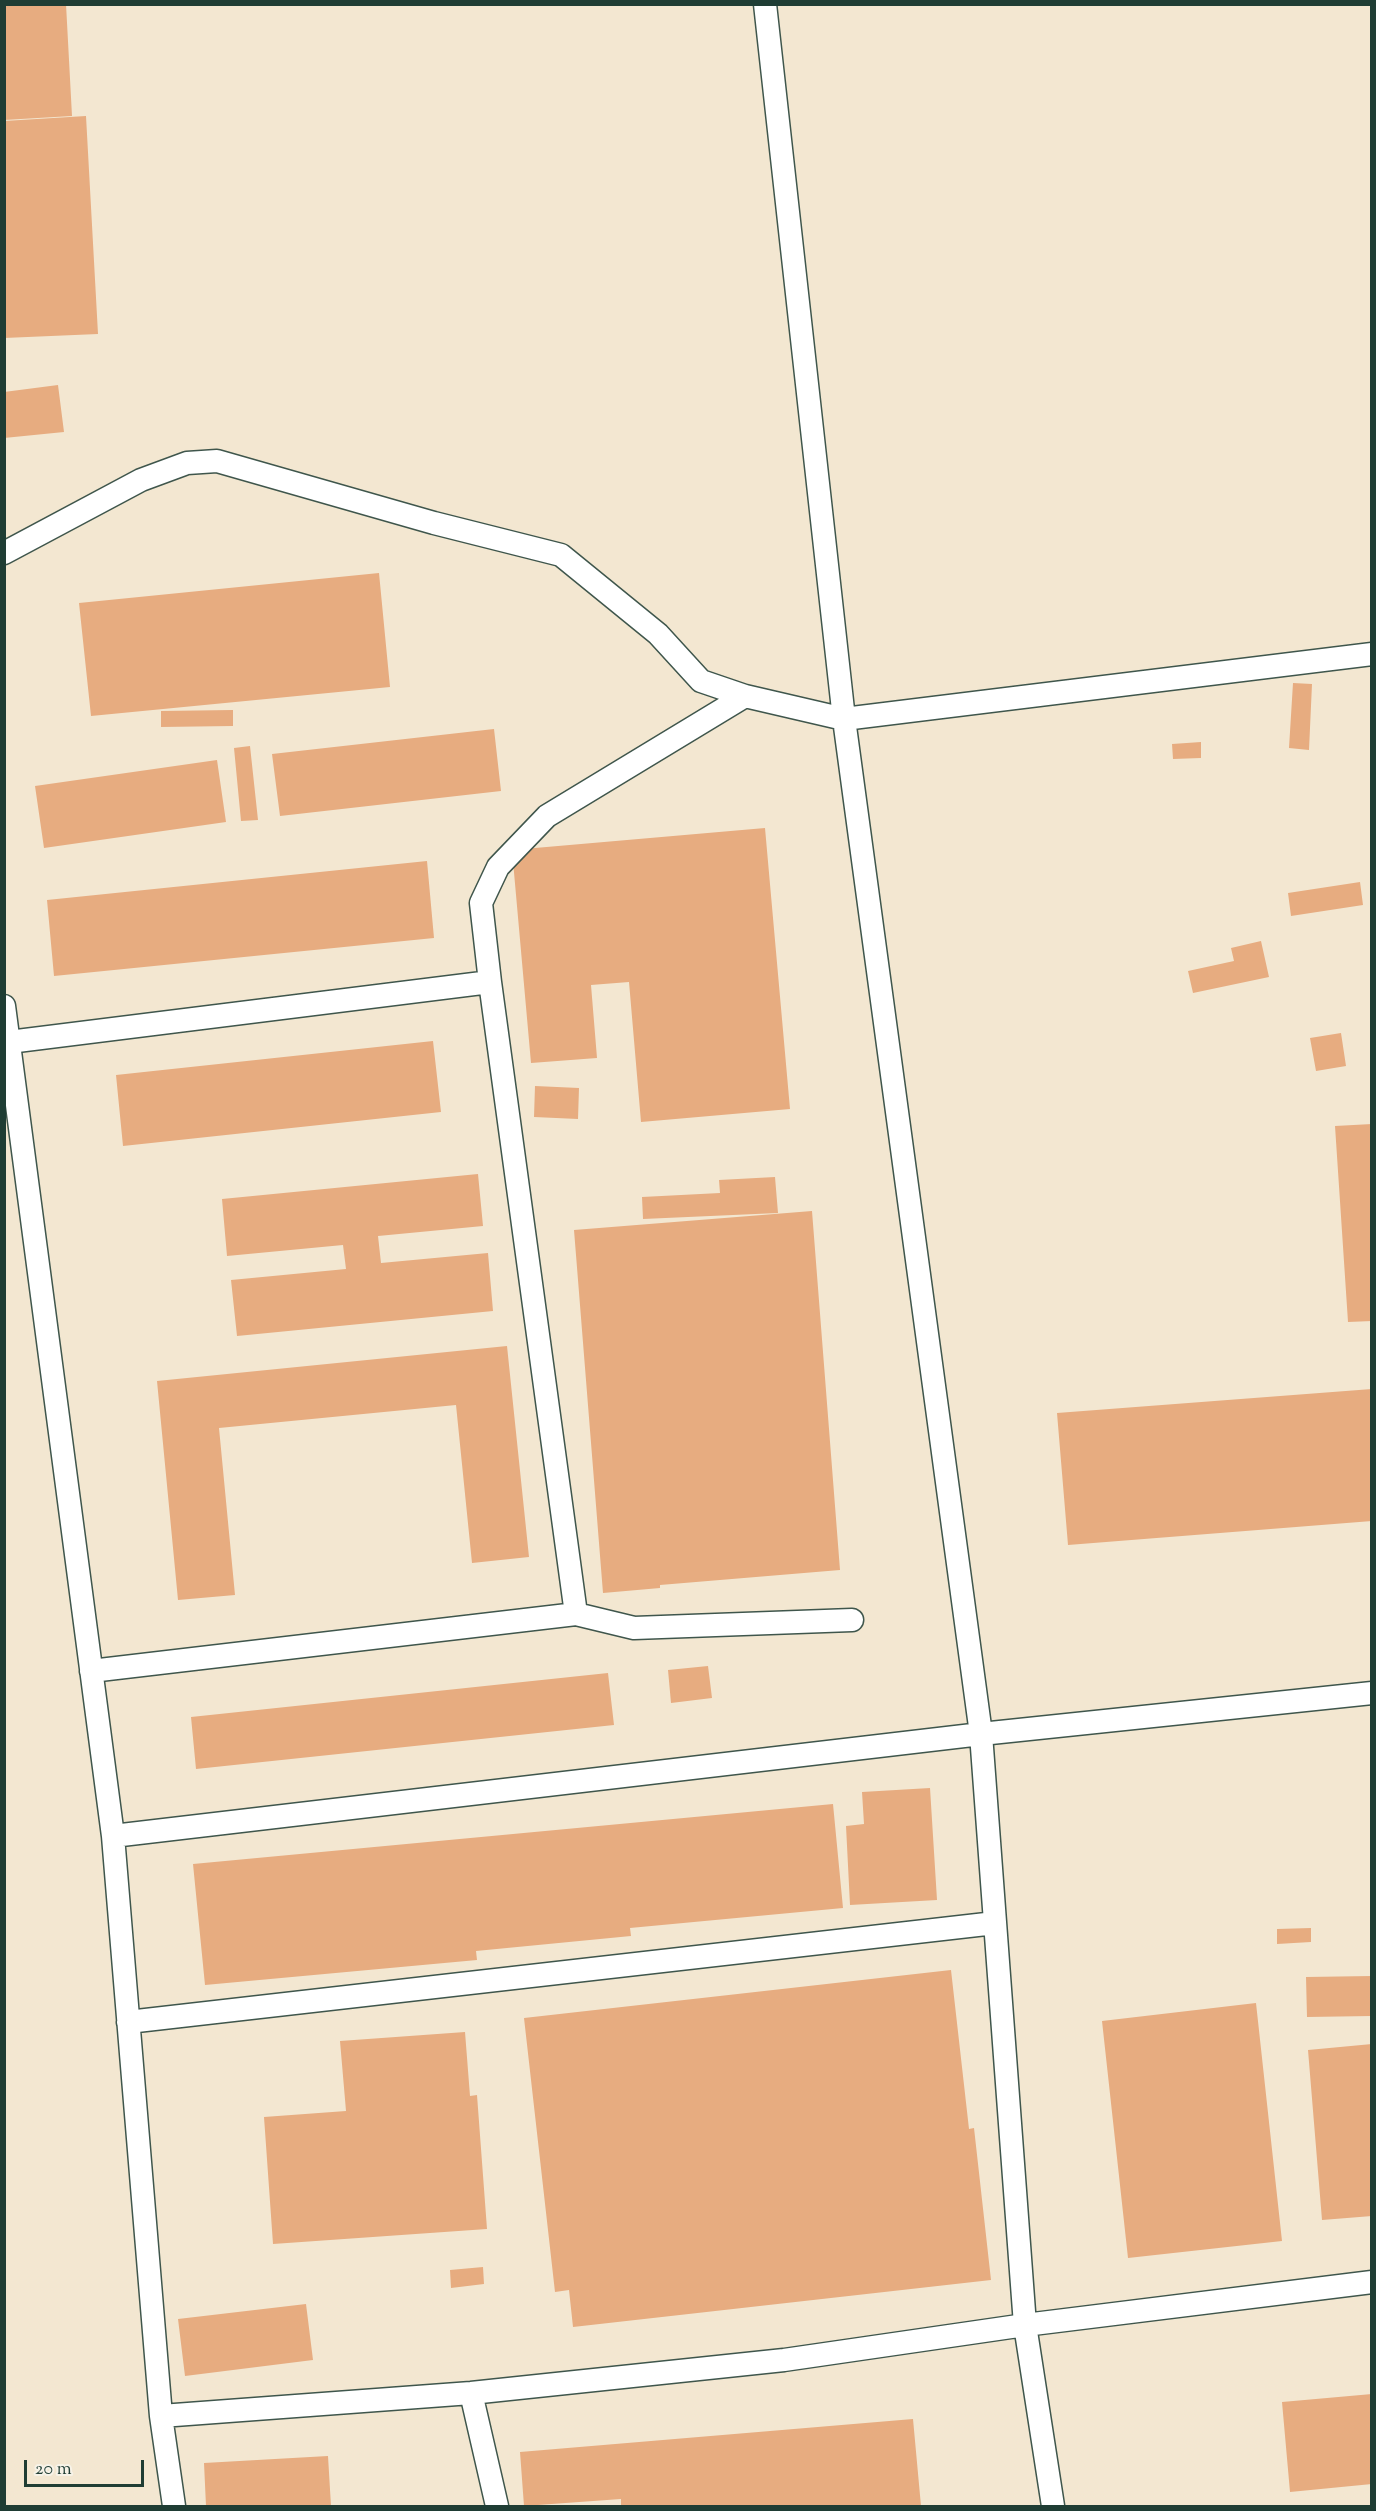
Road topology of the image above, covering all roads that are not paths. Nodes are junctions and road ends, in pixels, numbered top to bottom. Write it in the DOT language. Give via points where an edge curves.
graph roads {
  1 [pos="765,4"];
  2 [pos="4,553"];
  3 [pos="1371,654"];
  4 [pos="745,696"];
  5 [pos="844,719"];
  6 [pos="490,982"];
  7 [pos="4,1006"];
  8 [pos="9,1042"];
  9 [pos="576,1614"];
  10 [pos="852,1620"];
  11 [pos="91,1671"];
  12 [pos="1371,1693"];
  13 [pos="981,1734"];
  14 [pos="113,1836"];
  15 [pos="995,1923"];
  16 [pos="128,2022"];
  17 [pos="1371,2282"];
  18 [pos="1025,2325"];
  19 [pos="471,2393"];
  20 [pos="161,2416"];
  21 [pos="174,2506"];
  22 [pos="497,2506"];
  23 [pos="1053,2506"];
  1 -- 5 [label="lane"];
  2 -- 4 [label="lane" via="141,480 187,463 217,461 561,555 658,634 701,681"];
  3 -- 5 [label="lane"];
  4 -- 5 [label="lane"];
  4 -- 6 [label="lane" via="547,816 498,867 481,903"];
  5 -- 13 [label="lane"];
  6 -- 8 [label="lane"];
  6 -- 9 [label="lane"];
  7 -- 8 [label="lane"];
  8 -- 11 [label="lane"];
  9 -- 10 [label="lane" via="634,1628"];
  9 -- 11 [label="lane"];
  11 -- 14 [label="lane"];
  12 -- 13 [label="lane"];
  13 -- 14 [label="lane"];
  13 -- 15 [label="lane"];
  14 -- 16 [label="lane"];
  15 -- 16 [label="lane"];
  15 -- 18 [label="lane"];
  16 -- 20 [label="lane"];
  17 -- 18 [label="lane"];
  18 -- 19 [label="lane" via="784,2360"];
  18 -- 23 [label="lane"];
  19 -- 20 [label="lane"];
  19 -- 22 [label="lane"];
  20 -- 21 [label="lane"];
}
